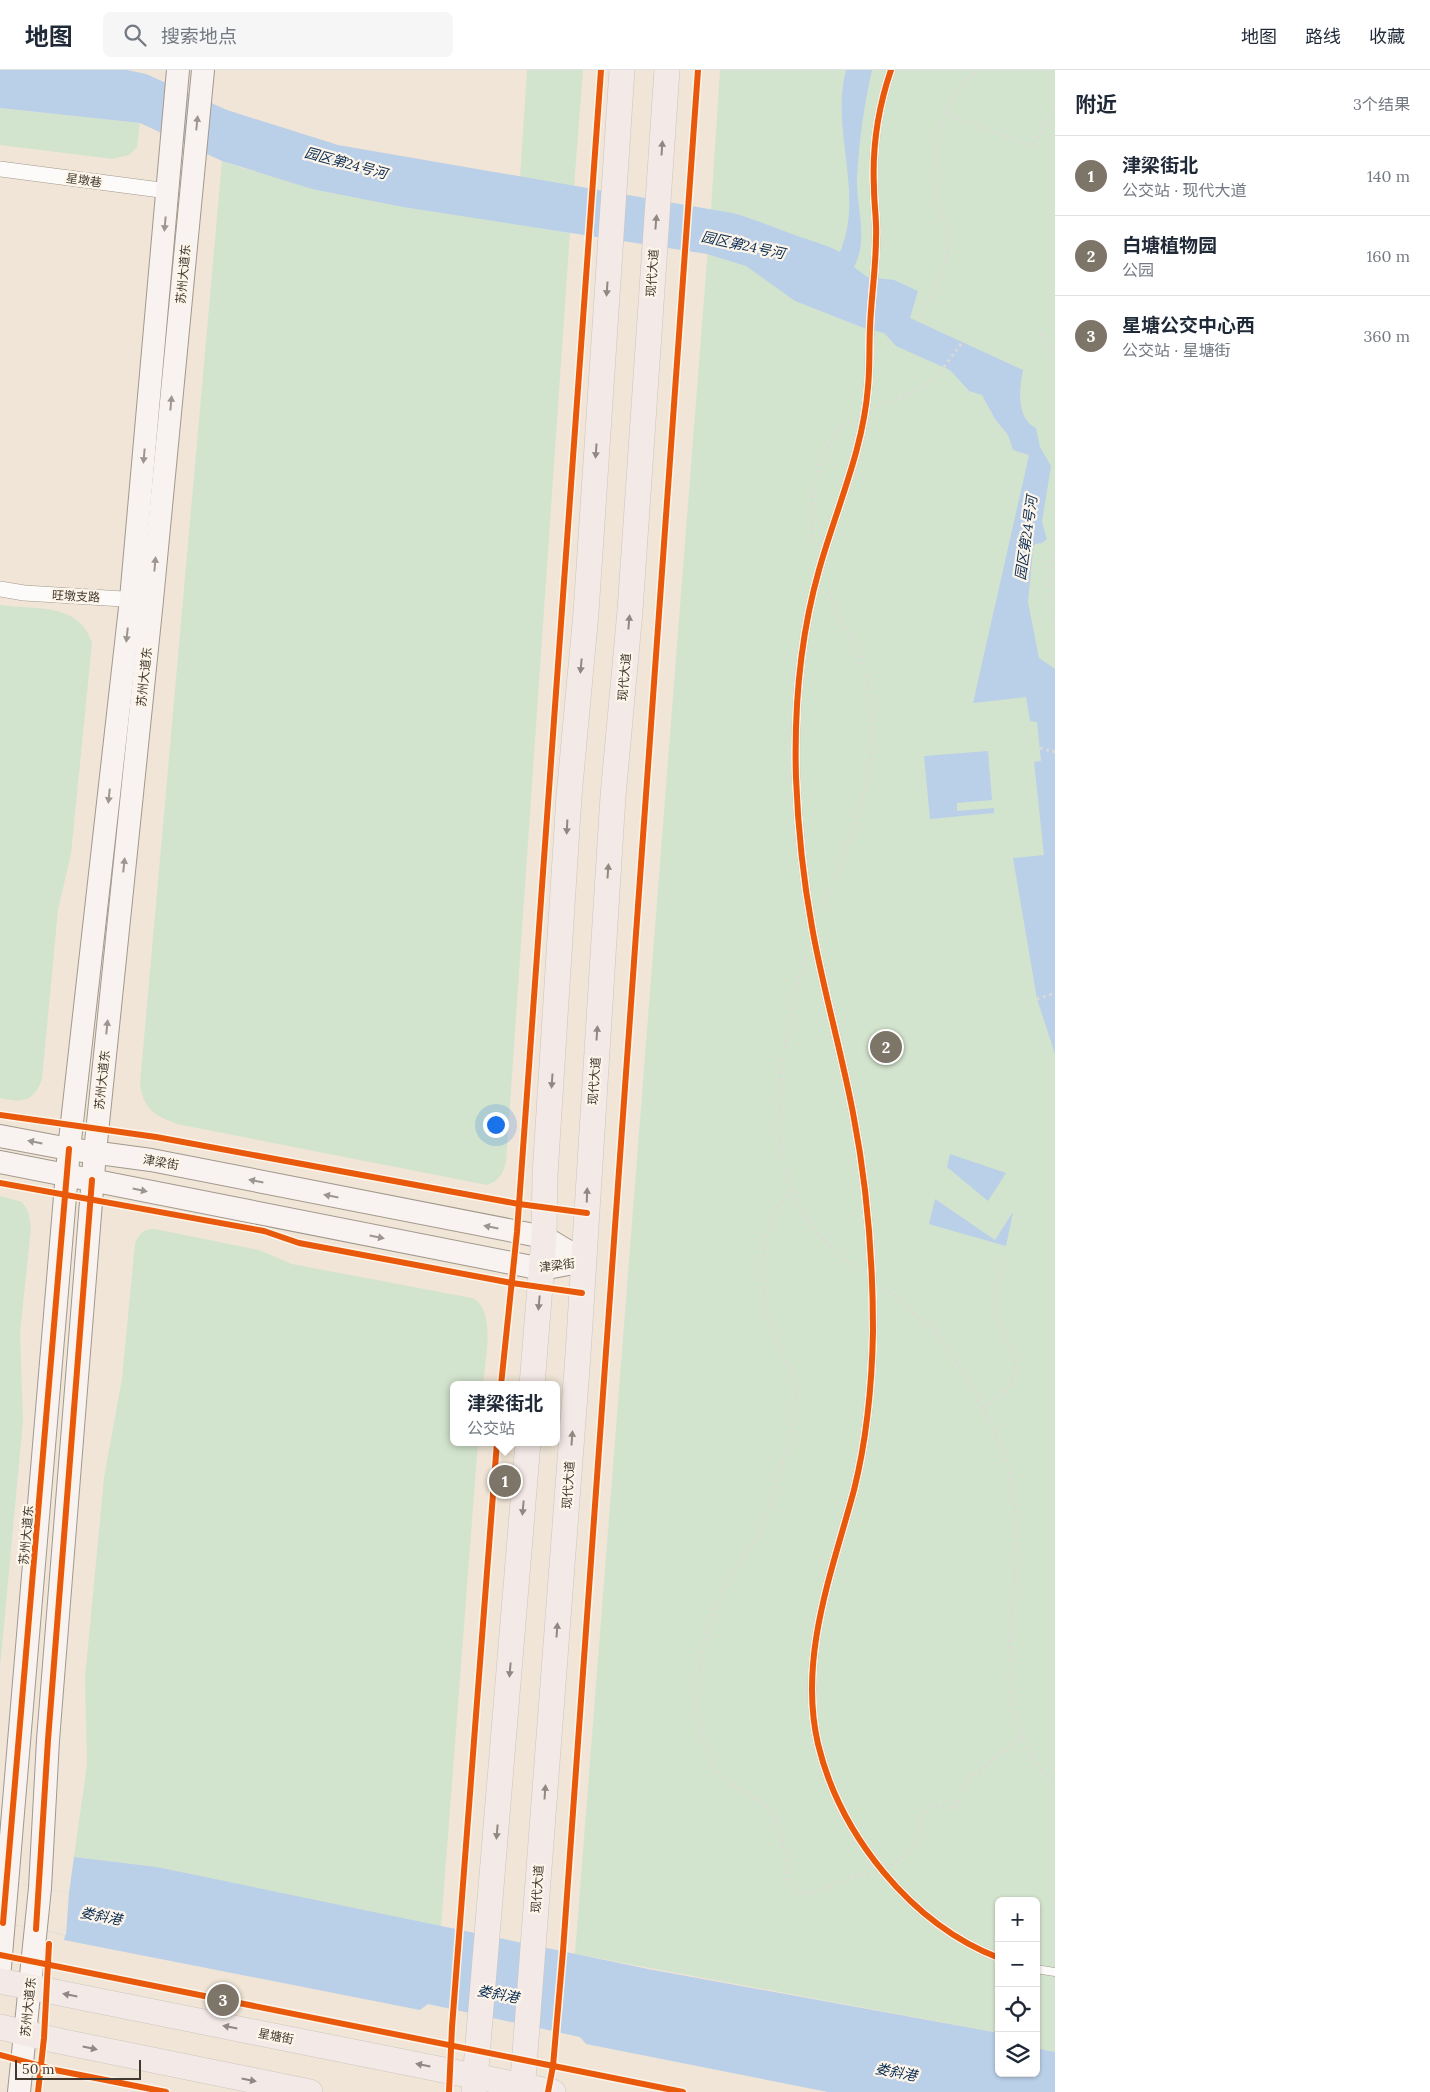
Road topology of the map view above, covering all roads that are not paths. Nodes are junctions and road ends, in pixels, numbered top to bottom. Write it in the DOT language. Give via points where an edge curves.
graph roads {
  1 [pos="203,70"];
  2 [pos="622,70"];
  3 [pos="667,70"];
  4 [pos="891,70"];
  5 [pos="178,77"];
  6 [pos="0,168"];
  7 [pos="168,191"];
  8 [pos="0,589"];
  9 [pos="141,600"];
  10 [pos="0,1136"];
  11 [pos="70,1149"];
  12 [pos="95,1152"];
  13 [pos="0,1162"];
  14 [pos="67,1175"];
  15 [pos="92,1180"];
  16 [pos="544,1237"];
  17 [pos="584,1261"];
  18 [pos="542,1269"];
  19 [pos="532,1381"];
  20 [pos="528,1446"];
  21 [pos="995,1956"];
  22 [pos="0,1967"];
  23 [pos="1040,1970"];
  24 [pos="1055,1972"];
  25 [pos="0,1981"];
  26 [pos="30,1987"];
  27 [pos="0,2027"];
  28 [pos="25,2034"];
  29 [pos="475,2084"];
  30 [pos="522,2089"];
  31 [pos="18,2092"];
  32 [pos="310,2092"];
  33 [pos="553,2092"];
  9 -- 1 [label="main road, 苏州大道东, one-way"];
  2 -- 16 [label="main road, one-way" via="586,613 569,796 545,1175"];
  17 -- 3 [label="main road, 现代大道, one-way" via="613,796 630,611"];
  4 -- 21 [label="lane" via="880,108 875,146 876,237 868,393 848,483 819,570 802,655 796,741 800,848 813,933 855,1122 866,1197 872,1278 871,1366 864,1439 854,1490 836,1546 823,1604 813,1698 815,1730 829,1778 852,1824 882,1868 906,1897 940,1926"];
  5 -- 7 [label="main road, 苏州大道东"];
  6 -- 7 [label="street, 星墩巷"];
  7 -- 9 [label="main road, 苏州大道东, one-way"];
  8 -- 9 [label="street, 旺墩支路"];
  9 -- 11 [label="main road, 苏州大道东, one-way"];
  12 -- 9 [label="main road, 苏州大道东, one-way"];
  11 -- 10 [label="main road, 津梁街, one-way"];
  11 -- 12 [label="main road, 津梁街"];
  11 -- 14 [label="main road, 苏州大道东"];
  12 -- 15 [label="main road, 苏州大道东"];
  16 -- 12 [label="main road, 津梁街, one-way" via="151,1160"];
  13 -- 14 [label="main road, 津梁街"];
  14 -- 15 [label="main road, 津梁街"];
  14 -- 22 [label="main road, 苏州大道东"];
  15 -- 18 [label="main road, 津梁街, one-way"];
  15 -- 26 [label="main road, 苏州大道东"];
  16 -- 17 [label="main road, 津梁街"];
  16 -- 18 [label="main road"];
  17 -- 18 [label="main road, 津梁街"];
  30 -- 17 [label="main road, 现代大道, one-way"];
  18 -- 19 [label="main road, one-way"];
  20 -- 29 [label="main road, one-way"];
  23 -- 24 [label="lane"];
  25 -- 26 [label="main road, 星塘街"];
  26 -- 28 [label="main road, 苏州大道东"];
  29 -- 26 [label="main road, 星塘街, one-way"];
  27 -- 28 [label="main road"];
  28 -- 31 [label="main road, 苏州大道东"];
  28 -- 32 [label="main road, one-way"];
  29 -- 30 [label="main road, 星塘街"];
  30 -- 33 [label="main road, 星塘街"];
}
